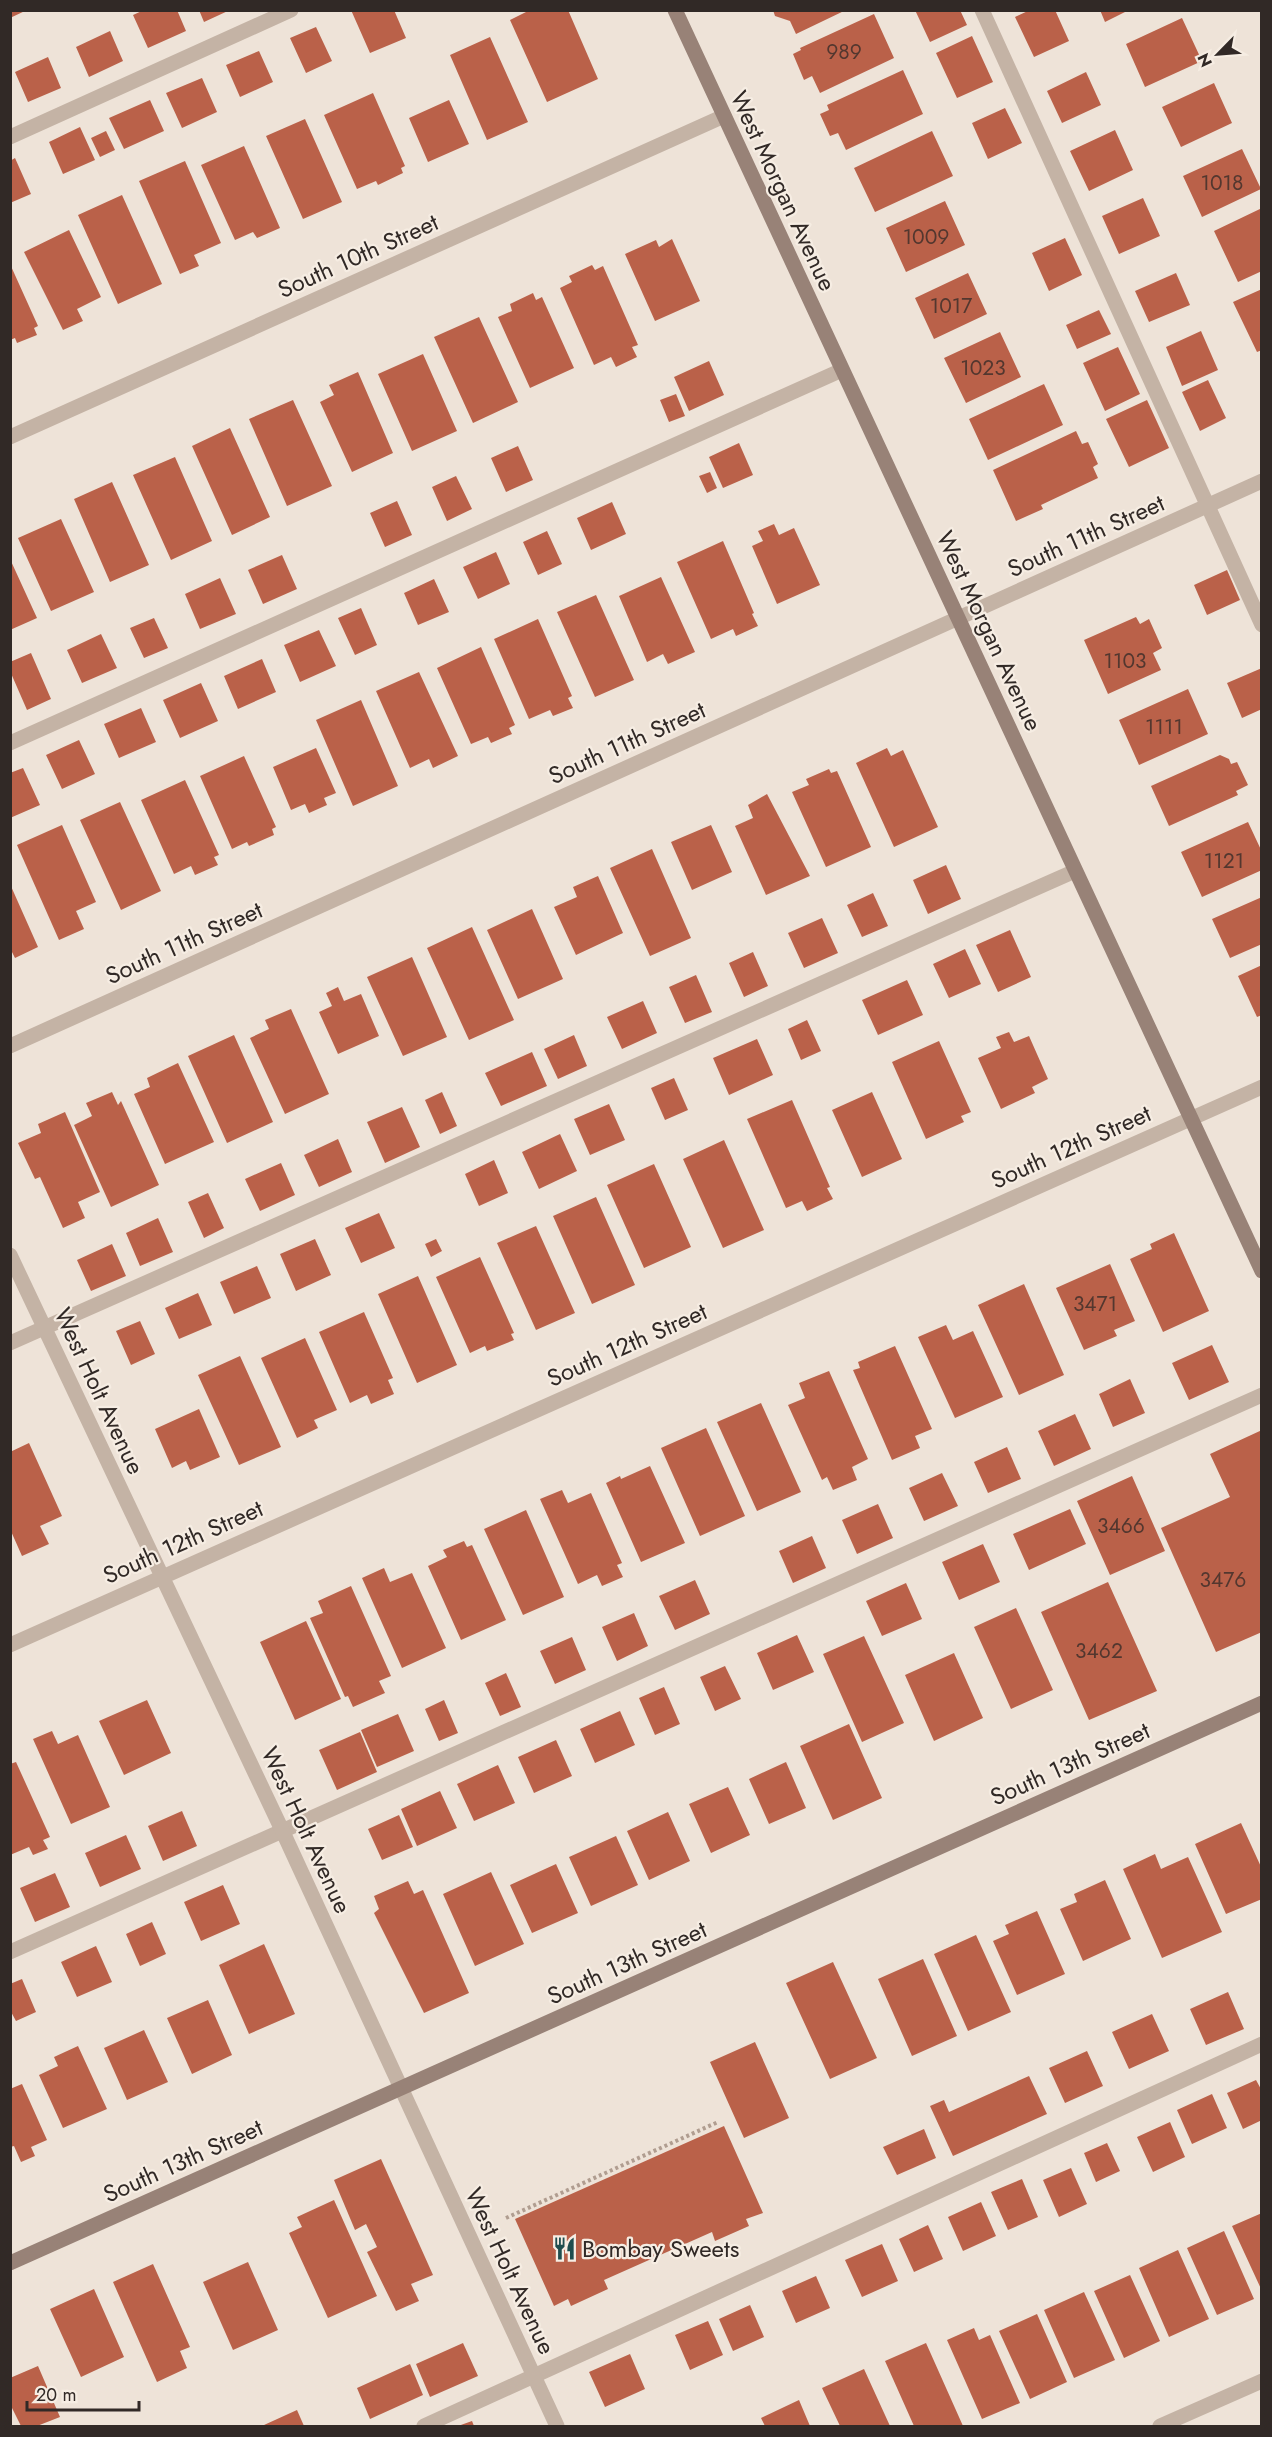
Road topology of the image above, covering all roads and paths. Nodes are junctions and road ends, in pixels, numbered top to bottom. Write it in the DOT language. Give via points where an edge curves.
graph roads {
  1 [pos="291,10"];
  2 [pos="675,10"];
  3 [pos="982,10"];
  4 [pos="724,116"];
  5 [pos="10,137"];
  6 [pos="842,370"];
  7 [pos="10,437"];
  8 [pos="1262,481"];
  9 [pos="1207,506"];
  10 [pos="958,619"];
  11 [pos="1262,625"];
  12 [pos="10,743"];
  13 [pos="1075,871"];
  14 [pos="10,1046"];
  15 [pos="1262,1087"];
  16 [pos="1191,1119"];
  17 [pos="10,1255"];
  18 [pos="1262,1271"];
  19 [pos="45,1328"];
  20 [pos="10,1343"];
  21 [pos="1262,1395"];
  22 [pos="161,1576"];
  23 [pos="10,1645"];
  24 [pos="1262,1703"];
  25 [pos="282,1830"];
  26 [pos="10,1952"];
  27 [pos="1262,2044"];
  28 [pos="401,2088"];
  29 [pos="718,2122"];
  30 [pos="506,2218"];
  31 [pos="10,2263"];
  32 [pos="534,2377"];
  33 [pos="1262,2381"];
  34 [pos="424,2427"];
  35 [pos="557,2427"];
  36 [pos="1160,2427"];
  1 -- 5 [label="street"];
  2 -- 4 [label="street, West Morgan Avenue"];
  3 -- 9 [label="street"];
  4 -- 6 [label="street, West Morgan Avenue"];
  4 -- 7 [label="street, South 10th Street"];
  6 -- 10 [label="street, West Morgan Avenue"];
  6 -- 12 [label="street"];
  8 -- 9 [label="street, South 11th Street"];
  9 -- 10 [label="street, South 11th Street"];
  9 -- 11 [label="street"];
  10 -- 13 [label="street, West Morgan Avenue"];
  10 -- 14 [label="street, South 11th Street"];
  13 -- 16 [label="street, West Morgan Avenue"];
  13 -- 19 [label="street"];
  15 -- 16 [label="street, South 12th Street"];
  16 -- 18 [label="street, West Morgan Avenue"];
  16 -- 22 [label="street, South 12th Street"];
  17 -- 19 [label="street, West Holt Avenue"];
  19 -- 20 [label="street"];
  19 -- 22 [label="street, West Holt Avenue"];
  21 -- 25 [label="street"];
  22 -- 23 [label="street, South 12th Street"];
  22 -- 25 [label="street, West Holt Avenue"];
  24 -- 28 [label="street, South 13th Street"];
  25 -- 26 [label="street"];
  25 -- 28 [label="street, West Holt Avenue"];
  27 -- 32 [label="street"];
  28 -- 31 [label="street, South 13th Street"];
  28 -- 32 [label="street, West Holt Avenue"];
  29 -- 30 [label="path"];
  32 -- 34 [label="street"];
  32 -- 35 [label="street, West Holt Avenue"];
  33 -- 36 [label="street"];
}
